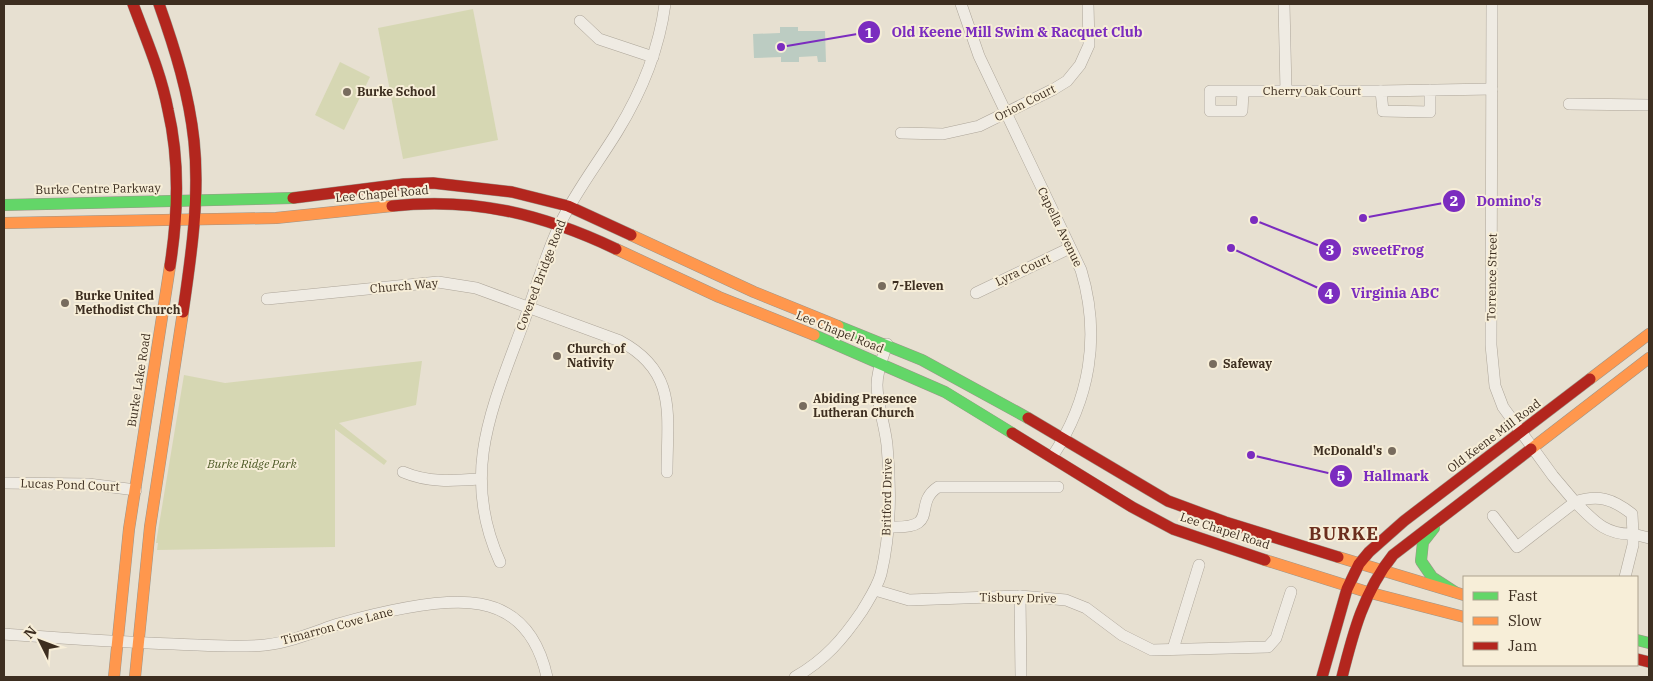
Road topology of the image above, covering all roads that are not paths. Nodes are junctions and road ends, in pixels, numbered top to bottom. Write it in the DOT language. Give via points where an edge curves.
graph roads {
  1 [pos="133,4"];
  2 [pos="159,4"];
  3 [pos="665,4"];
  4 [pos="961,4"];
  5 [pos="1088,4"];
  6 [pos="1284,4"];
  7 [pos="1492,4"];
  8 [pos="580,22"];
  9 [pos="652,58"];
  10 [pos="1492,89"];
  11 [pos="1430,90"];
  12 [pos="1286,91"];
  13 [pos="1381,91"];
  14 [pos="1242,92"];
  15 [pos="1569,104"];
  16 [pos="1649,105"];
  17 [pos="1005,114"];
  18 [pos="901,133"];
  19 [pos="194,201"];
  20 [pos="177,202"];
  21 [pos="4,205"];
  22 [pos="568,206"];
  23 [pos="174,220"];
  24 [pos="193,220"];
  25 [pos="4,223"];
  26 [pos="560,224"];
  27 [pos="1070,248"];
  28 [pos="976,293"];
  29 [pos="267,299"];
  30 [pos="529,308"];
  31 [pos="1649,334"];
  32 [pos="887,344"];
  33 [pos="1649,358"];
  34 [pos="881,362"];
  35 [pos="1522,433"];
  36 [pos="1064,438"];
  37 [pos="1532,448"];
  38 [pos="1052,457"];
  39 [pos="403,472"];
  40 [pos="667,472"];
  41 [pos="480,479"];
  42 [pos="4,483"];
  43 [pos="1058,487"];
  44 [pos="136,490"];
  45 [pos="1575,502"];
  46 [pos="1447,512"];
  47 [pos="1493,516"];
  48 [pos="889,527"];
  49 [pos="1633,534"];
  50 [pos="1649,538"];
  51 [pos="500,562"];
  52 [pos="1359,564"];
  53 [pos="1199,565"];
  54 [pos="1379,570"];
  55 [pos="1625,576"];
  56 [pos="1349,585"];
  57 [pos="875,590"];
  58 [pos="1291,592"];
  59 [pos="1367,592"];
  60 [pos="1460,593"];
  61 [pos="1020,596"];
  62 [pos="1463,617"];
  63 [pos="4,634"];
  64 [pos="116,642"];
  65 [pos="137,642"];
  66 [pos="1173,650"];
  67 [pos="114,677"];
  68 [pos="135,677"];
  69 [pos="547,677"];
  70 [pos="795,677"];
  71 [pos="1021,677"];
  72 [pos="1322,677"];
  73 [pos="1342,677"];
  1 -- 20 [label="main road, Burke Lake Road" via="167,101 174,145"];
  2 -- 19 [label="main road" via="174,47 191,118 195,144"];
  3 -- 9 [label="street, Covered Bridge Road"];
  4 -- 17 [label="street, Capella Avenue" via="979,56"];
  5 -- 17 [label="street, Orion Court" via="1090,45 1080,65 1067,81"];
  6 -- 12 [label="street"];
  7 -- 10 [label="street, Torrence Street"];
  8 -- 9 [label="street" via="599,39"];
  9 -- 22 [label="street, Covered Bridge Road" via="629,111"];
  10 -- 11 [label="street, Cherry Oak Court"];
  10 -- 35 [label="street, Torrence Street" via="1492,365 1497,394"];
  11 -- 13 [label="street, Cherry Oak Court"];
  11 -- 13 [label="street" via="1430,112 1383,111"];
  12 -- 13 [label="street, Cherry Oak Court"];
  12 -- 14 [label="street, Cherry Oak Court"];
  15 -- 16 [label="street"];
  17 -- 18 [label="street, Orion Court" via="960,132"];
  17 -- 27 [label="street, Capella Avenue"];
  19 -- 20 [label="main road, Burke Centre Parkway"];
  19 -- 22 [label="main road, Lee Chapel Road" via="291,198 372,187 433,184 512,192"];
  19 -- 24 [label="main road"];
  20 -- 21 [label="main road, Burke Centre Parkway"];
  20 -- 23 [label="main road, Burke Lake Road"];
  22 -- 26 [label="street, Covered Bridge Road"];
  22 -- 32 [label="main road, Lee Chapel Road" via="754,292"];
  23 -- 24 [label="main road, Lee Chapel Road"];
  23 -- 25 [label="main road"];
  23 -- 44 [label="main road, Burke Lake Road" via="170,272"];
  24 -- 26 [label="main road, Lee Chapel Road" via="276,218 394,204 432,203 467,204"];
  24 -- 65 [label="main road" via="188,280 154,497"];
  26 -- 30 [label="street, Covered Bridge Road"];
  26 -- 34 [label="main road, Lee Chapel Road" via="719,297"];
  27 -- 28 [label="street, Lyra Court"];
  27 -- 36 [label="street, Capella Avenue" via="1087,291 1092,342 1076,414"];
  29 -- 30 [label="street, Church Way" via="446,282 476,288"];
  30 -- 40 [label="street, Church Way" via="620,341 650,362 659,374 666,399"];
  30 -- 41 [label="street, Covered Bridge Road" via="489,415"];
  31 -- 35 [label="main road, Old Keene Mill Road"];
  32 -- 34 [label="street, Britford Drive"];
  32 -- 36 [label="main road, Lee Chapel Road" via="945,371"];
  33 -- 37 [label="main road"];
  34 -- 38 [label="main road, Lee Chapel Road" via="969,405"];
  34 -- 48 [label="street, Britford Drive" via="877,387 887,442"];
  35 -- 37 [label="street, Torrence Street"];
  35 -- 52 [label="main road, Old Keene Mill Road" via="1404,521 1374,546"];
  36 -- 38 [label="street, Capella Avenue"];
  36 -- 52 [label="main road, Lee Chapel Road" via="1150,490 1194,512"];
  37 -- 45 [label="street, Torrence Street"];
  37 -- 46 [label="main road"];
  38 -- 56 [label="main road, Lee Chapel Road" via="1173,529"];
  39 -- 41 [label="street" via="437,481"];
  41 -- 51 [label="street, Covered Bridge Road" via="484,518"];
  42 -- 44 [label="street, Lucas Pond Court" via="88,484"];
  43 -- 48 [label="street" via="938,487 931,492 923,518 916,525"];
  44 -- 64 [label="main road, Burke Lake Road"];
  45 -- 47 [label="street" via="1517,547"];
  45 -- 49 [label="street, Torrence Street" via="1606,530 1618,535"];
  45 -- 49 [label="street" via="1601,497 1625,508 1632,514"];
  46 -- 54 [label="main road"];
  46 -- 60 [label="main road" via="1427,536 1420,554 1426,572"];
  48 -- 57 [label="street, Britford Drive"];
  49 -- 50 [label="street, Torrence Street"];
  49 -- 55 [label="street"];
  52 -- 54 [label="main road, Lee Chapel Road"];
  52 -- 56 [label="main road, Old Keene Mill Road"];
  53 -- 66 [label="street"];
  54 -- 59 [label="main road"];
  54 -- 60 [label="main road, Lee Chapel Road"];
  56 -- 59 [label="main road, Lee Chapel Road"];
  56 -- 72 [label="main road, Old Keene Mill Road"];
  57 -- 61 [label="street, Tisbury Drive" via="909,600"];
  57 -- 70 [label="street, Britford Drive" via="844,638 812,668"];
  58 -- 66 [label="street, Tisbury Drive" via="1276,638 1268,647"];
  59 -- 62 [label="main road, Lee Chapel Road"];
  59 -- 73 [label="main road"];
  61 -- 66 [label="street, Tisbury Drive" via="1066,600 1086,608 1122,635 1152,650"];
  61 -- 71 [label="street"];
  63 -- 64 [label="street, Timarron Cove Lane"];
  64 -- 65 [label="street, Timarron Cove Lane"];
  64 -- 67 [label="main road, Burke Lake Road"];
  65 -- 68 [label="main road"];
  65 -- 69 [label="street, Timarron Cove Lane" via="265,645 294,640 387,611 435,604 480,604 506,613 527,630 542,654"];
}
